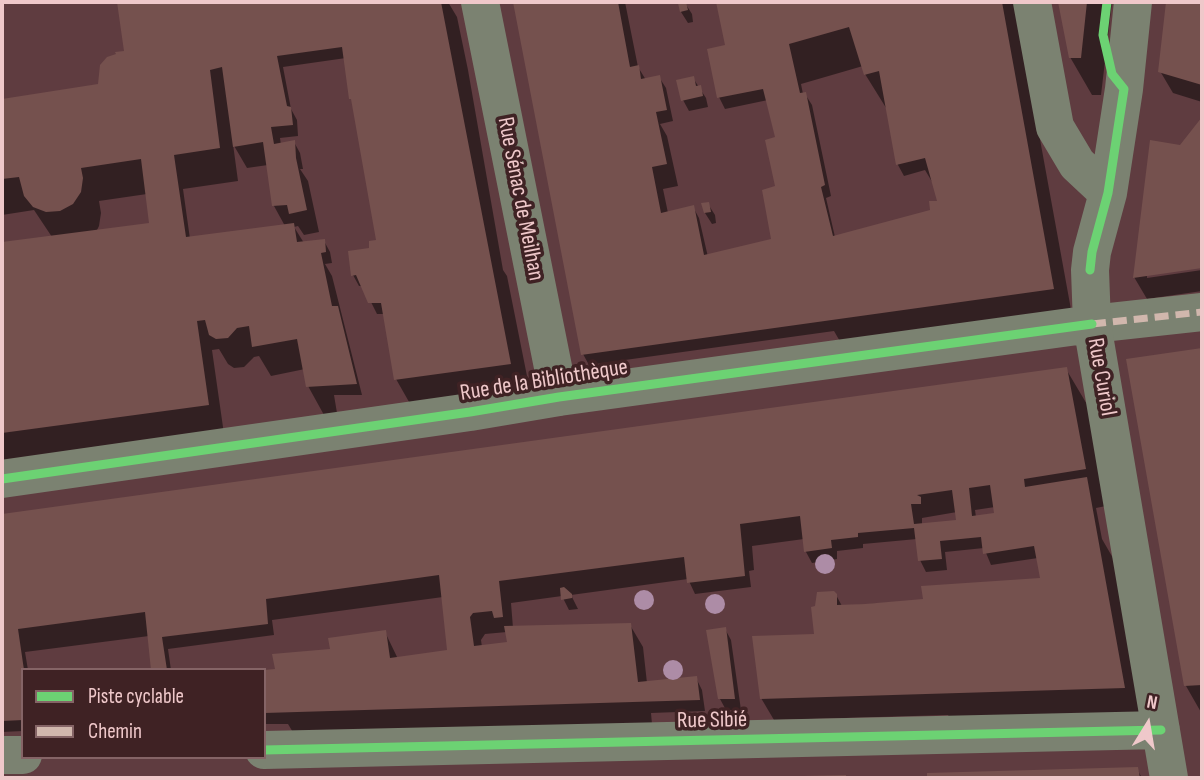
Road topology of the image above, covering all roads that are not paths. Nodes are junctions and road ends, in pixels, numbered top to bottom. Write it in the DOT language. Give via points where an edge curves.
graph roads {
  1 [pos="480,2"];
  2 [pos="1032,2"];
  3 [pos="1133,2"];
  4 [pos="1108,193"];
  5 [pos="1202,312"];
  6 [pos="1092,324"];
  7 [pos="559,397"];
  8 [pos="2,479"];
  9 [pos="1161,730"];
  10 [pos="266,750"];
  11 [pos="2,755"];
  12 [pos="21,755"];
  13 [pos="1169,778"];
  1 -- 7 [label="street, Rue Sénac de Meilhan"];
  2 -- 4 [label="street" via="1055,127 1077,164"];
  3 -- 4 [label="street, Rue Curiol"];
  4 -- 6 [label="street, Rue Curiol" via="1091,261"];
  5 -- 6 [label="street, Rue de la Bibliothèque"];
  6 -- 7 [label="street, Rue de la Bibliothèque"];
  6 -- 9 [label="street, Rue Curiol"];
  7 -- 8 [label="street, Rue de la Bibliothèque"];
  9 -- 10 [label="street, Rue Sibié"];
  9 -- 13 [label="street, Rue Curiol"];
  11 -- 12 [label="street"];
}
